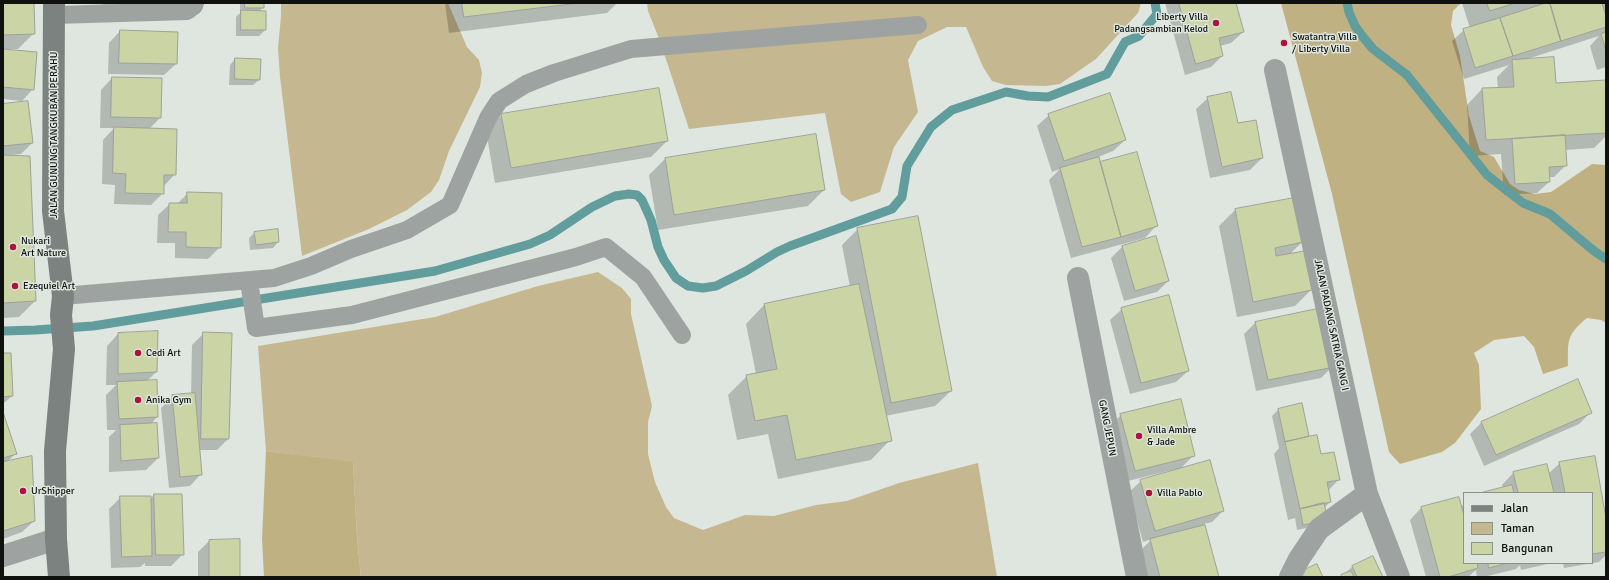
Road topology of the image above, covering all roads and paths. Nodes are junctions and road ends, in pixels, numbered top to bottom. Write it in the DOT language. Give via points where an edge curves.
graph roads {
  1 [pos="195,3"];
  2 [pos="54,9"];
  3 [pos="918,25"];
  4 [pos="1275,70"];
  5 [pos="1078,278"];
  6 [pos="250,283"];
  7 [pos="63,296"];
  8 [pos="682,335"];
  9 [pos="1367,494"];
  10 [pos="56,539"];
  11 [pos="3,556"];
  12 [pos="59,577"];
  13 [pos="1137,577"];
  14 [pos="1290,577"];
  15 [pos="1399,577"];
  1 -- 2 [label="lane" via="187,11"];
  2 -- 7 [label="street, JALAN GUNUNG TANGKUBAN PERAHU" via="53,210"];
  3 -- 6 [label="lane" via="631,49 526,84 499,101 488,118 450,205 407,230 311,266"];
  4 -- 9 [label="street, JALAN PADANG SATRIA GANG I"];
  5 -- 13 [label="street, GANG JEPUN"];
  6 -- 7 [label="lane"];
  6 -- 8 [label="lane" via="256,328 352,315 569,259 606,247 643,277"];
  7 -- 10 [label="street, JALAN GUNUNG TANGKUBAN PERAHU" via="64,349 55,451"];
  9 -- 14 [label="street" via="1319,529"];
  9 -- 15 [label="street, JALAN PADANG SATRIA GANG I"];
  10 -- 11 [label="street"];
  10 -- 12 [label="street, JALAN GUNUNG TANGKUBAN PERAHU"];
}
